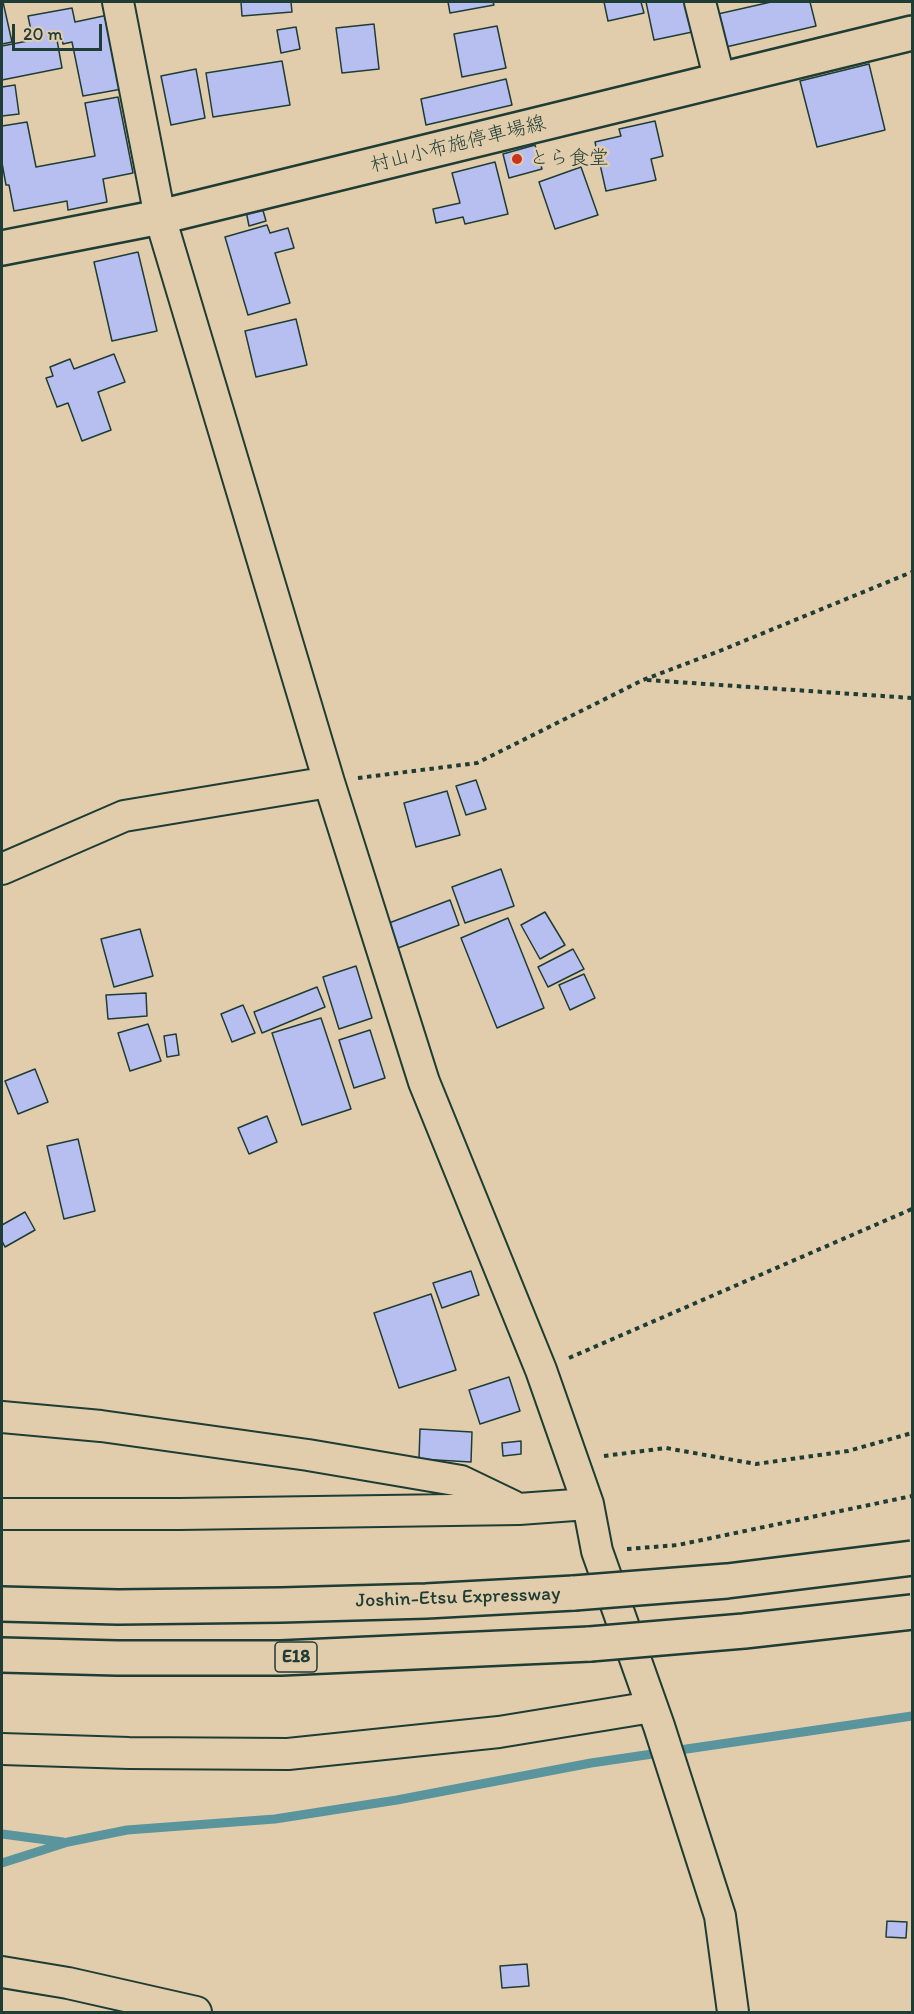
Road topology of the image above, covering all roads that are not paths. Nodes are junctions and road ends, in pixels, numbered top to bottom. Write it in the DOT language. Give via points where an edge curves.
graph roads {
  1 [pos="118,2"];
  2 [pos="700,2"];
  3 [pos="912,33"];
  4 [pos="720,81"];
  5 [pos="160,217"];
  6 [pos="2,248"];
  7 [pos="329,782"];
  8 [pos="2,868"];
  9 [pos="2,1417"];
  10 [pos="588,1503"];
  11 [pos="519,1509"];
  12 [pos="2,1514"];
  13 [pos="912,1558"];
  14 [pos="2,1604"];
  15 [pos="912,1612"];
  16 [pos="2,1655"];
  17 [pos="656,1716"];
  18 [pos="2,1749"];
  19 [pos="2,1972"];
  20 [pos="196,2013"];
  21 [pos="733,2013"];
  1 -- 5 [label="street"];
  2 -- 4 [label="street"];
  3 -- 4 [label="main road, 村山小布施停車場線"];
  4 -- 5 [label="main road, 村山小布施停車場線"];
  5 -- 6 [label="main road, 村山小布施停車場線"];
  5 -- 7 [label="street"];
  7 -- 8 [label="street" via="124,816"];
  7 -- 10 [label="street" via="423,1082 541,1370"];
  9 -- 11 [label="street" via="101,1426 461,1481"];
  10 -- 11 [label="street"];
  10 -- 17 [label="street" via="597,1551"];
  11 -- 12 [label="street"];
  13 -- 14 [label="main road, Joshin-Etsu Expressway, bridge" via="727,1581 426,1601 118,1607"];
  15 -- 16 [label="main road, E18, bridge" via="590,1644 281,1658"];
  17 -- 18 [label="street" via="288,1754"];
  17 -- 21 [label="street" via="720,1917"];
  19 -- 20 [label="street"];
}
